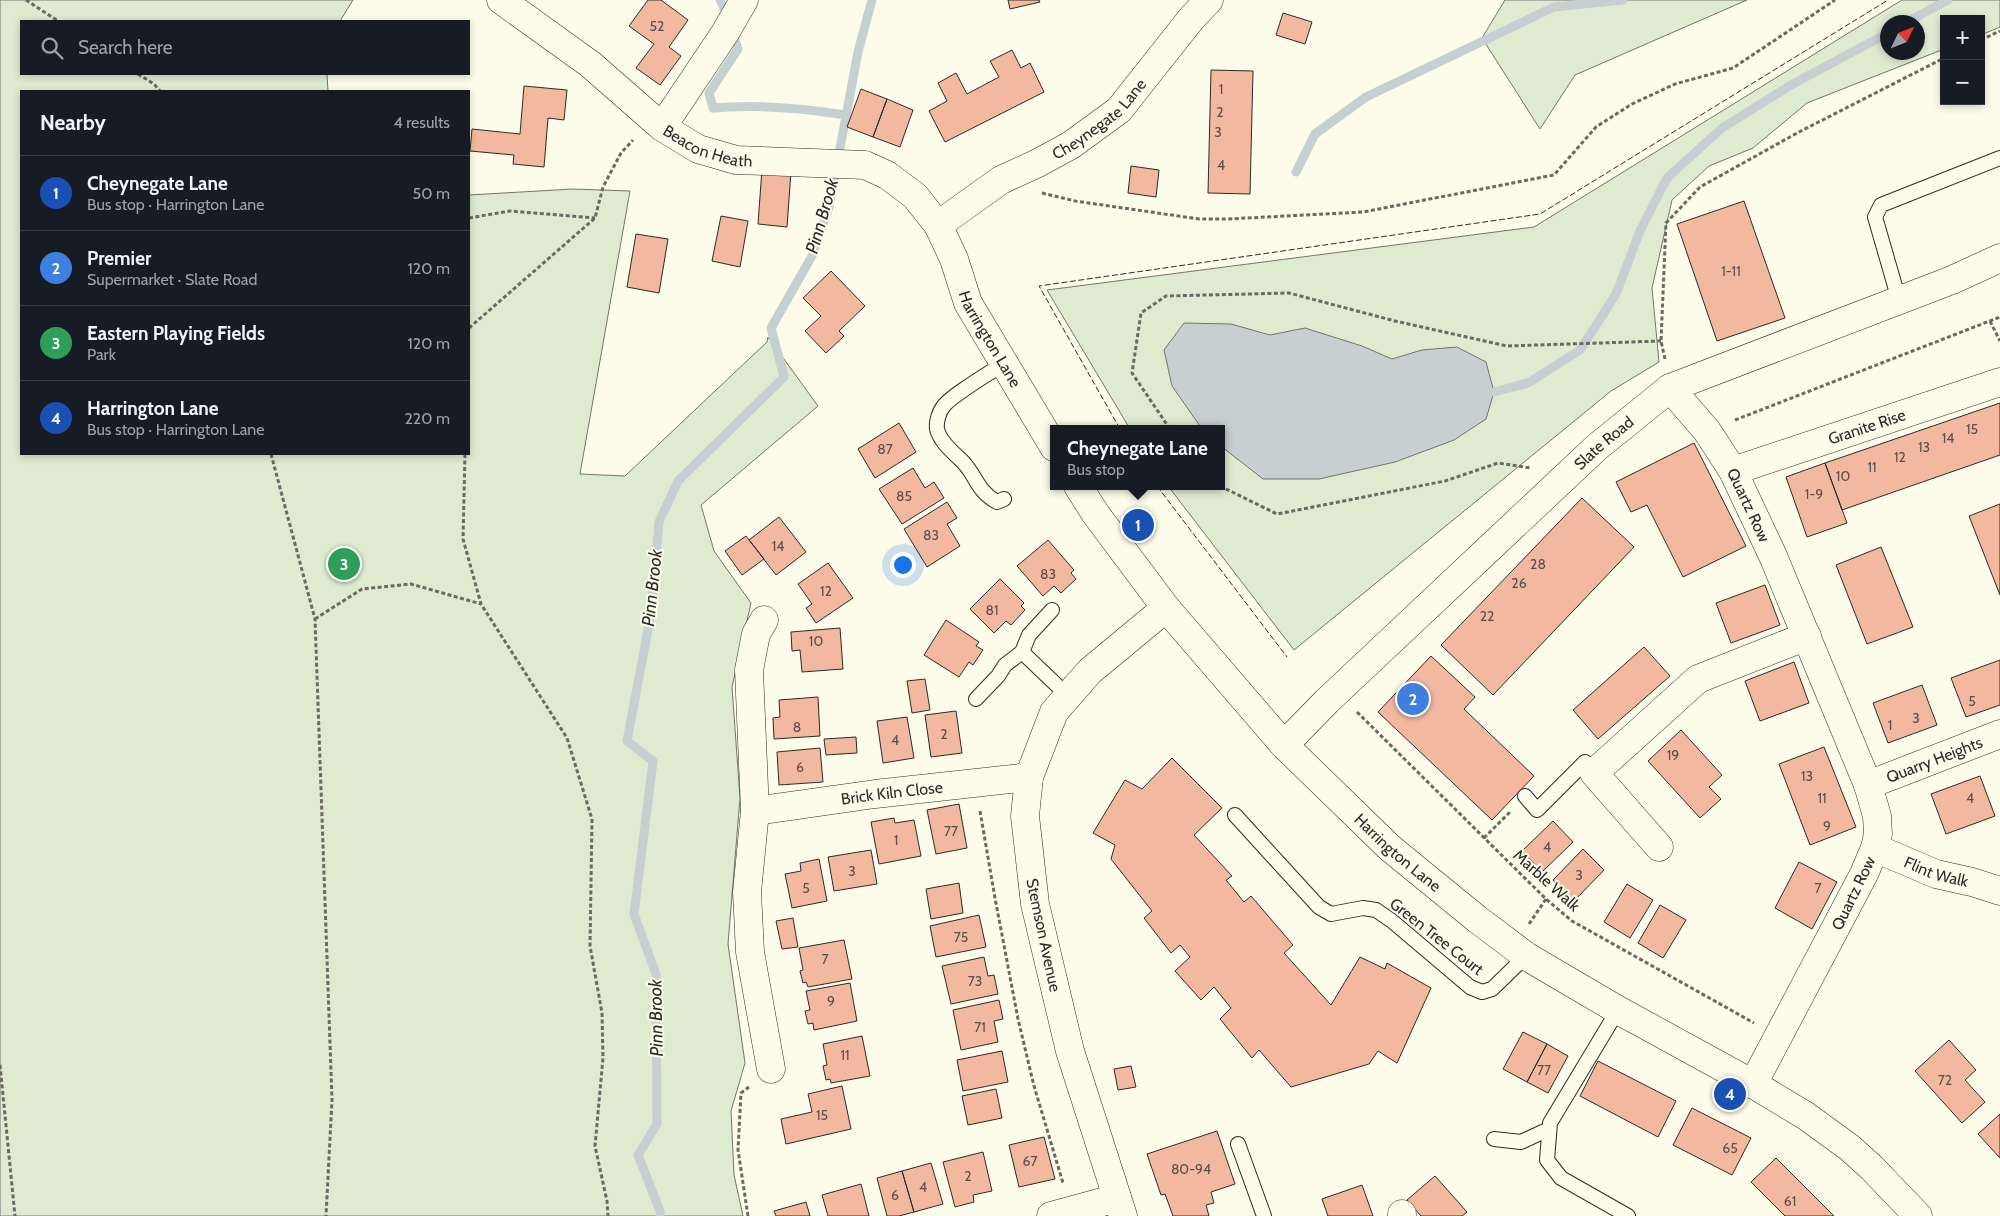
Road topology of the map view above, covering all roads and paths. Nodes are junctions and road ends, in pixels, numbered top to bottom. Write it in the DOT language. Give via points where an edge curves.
graph roads {
  1 [pos="26,0"];
  2 [pos="501,0"];
  3 [pos="1209,0"];
  4 [pos="1835,0"];
  5 [pos="742,5"];
  6 [pos="56,20"];
  7 [pos="2000,30"];
  8 [pos="1985,38"];
  9 [pos="1940,60"];
  10 [pos="140,75"];
  11 [pos="159,90"];
  12 [pos="657,123"];
  13 [pos="2000,158"];
  14 [pos="1001,180"];
  15 [pos="470,218"];
  16 [pos="595,218"];
  17 [pos="938,225"];
  18 [pos="2000,258"];
  19 [pos="1899,300"];
  20 [pos="2000,317"];
  21 [pos="1990,321"];
  22 [pos="470,327"];
  23 [pos="1661,341"];
  24 [pos="2000,341"];
  25 [pos="1003,364"];
  26 [pos="2000,382"];
  27 [pos="1670,388"];
  28 [pos="1167,425"];
  29 [pos="1706,431"];
  30 [pos="1050,441"];
  31 [pos="271,455"];
  32 [pos="465,455"];
  33 [pos="1733,471"];
  34 [pos="1569,473"];
  35 [pos="1225,488"];
  36 [pos="1081,490"];
  37 [pos="1004,499"];
  38 [pos="481,604"];
  39 [pos="1166,608"];
  40 [pos="1052,610"];
  41 [pos="315,619"];
  42 [pos="764,620"];
  43 [pos="1806,636"];
  44 [pos="1022,652"];
  45 [pos="1337,692"];
  46 [pos="1067,695"];
  47 [pos="976,699"];
  48 [pos="2000,734"];
  49 [pos="1284,745"];
  50 [pos="1594,773"];
  51 [pos="1029,777"];
  52 [pos="978,782"];
  53 [pos="1868,785"];
  54 [pos="1525,796"];
  55 [pos="755,811"];
  56 [pos="1235,815"];
  57 [pos="1484,838"];
  58 [pos="1659,847"];
  59 [pos="1876,848"];
  60 [pos="2000,891"];
  61 [pos="1526,956"];
  62 [pos="1618,1010"];
  63 [pos="1778,1037"];
  64 [pos="0,1065"];
  65 [pos="771,1069"];
  66 [pos="1753,1084"];
  67 [pos="1549,1130"];
  68 [pos="1494,1140"];
  69 [pos="1238,1144"];
  70 [pos="1120,1207"];
  71 [pos="1062,1213"];
  72 [pos="15,1216"];
  73 [pos="326,1216"];
  74 [pos="608,1216"];
  75 [pos="748,1216"];
  76 [pos="1264,1216"];
  77 [pos="1628,1216"];
  78 [pos="1918,1216"];
  1 -- 6 [label="path"];
  2 -- 12 [label="street, Beacon Heath" via="590,64"];
  3 -- 14 [label="street, Cheynegate Lane" via="1119,110 1071,145"];
  4 -- 14 [label="path" via="1733,68 1675,84 1632,104 1596,127 1554,175 1364,212 1228,219 1199,219 1075,202"];
  5 -- 12 [label="street" via="725,33"];
  7 -- 8 [label="path"];
  9 -- 23 [label="path" via="1700,187 1666,223"];
  10 -- 11 [label="path"];
  12 -- 16 [label="path" via="621,153 603,187"];
  12 -- 17 [label="street, Beacon Heath" via="698,149 736,160 865,165 886,175 914,196"];
  13 -- 19 [label="lane" via="1881,204 1875,217"];
  14 -- 17 [label="street, Cheynegate Lane"];
  15 -- 16 [label="path" via="510,210"];
  16 -- 22 [label="path"];
  17 -- 25 [label="street, Harrington Lane" via="954,259 968,303"];
  18 -- 19 [label="street, Slate Road"];
  19 -- 27 [label="street, Slate Road"];
  20 -- 21 [label="path"];
  21 -- 24 [label="path"];
  21 -- 29 [label="path"];
  23 -- 27 [label="path"];
  23 -- 28 [label="path" via="1507,346 1289,293 1166,296 1141,313 1132,373"];
  25 -- 30 [label="street, Harrington Lane"];
  25 -- 37 [label="lane" via="944,405 937,429 988,498 997,502"];
  26 -- 33 [label="street, Granite Rise"];
  27 -- 29 [label="street, Quartz Row"];
  27 -- 34 [label="street, Slate Road"];
  29 -- 33 [label="street, Quartz Row"];
  31 -- 41 [label="path"];
  32 -- 38 [label="path" via="463,539"];
  33 -- 43 [label="street, Quartz Row"];
  34 -- 35 [label="path" via="1498,463 1445,481 1277,514"];
  34 -- 45 [label="street, Slate Road"];
  36 -- 39 [label="street, Harrington Lane"];
  38 -- 41 [label="path" via="411,584 362,588"];
  38 -- 74 [label="path" via="567,738 592,819 590,946 602,1013 603,1058 595,1146"];
  39 -- 46 [label="street, Stemson Avenue" via="1090,670"];
  39 -- 49 [label="street, Harrington Lane"];
  40 -- 44 [label="lane" via="1029,635"];
  41 -- 73 [label="path" via="332,1100"];
  42 -- 55 [label="street" via="756,634 749,670"];
  43 -- 50 [label="street" via="1698,679"];
  43 -- 53 [label="street, Quartz Row"];
  44 -- 46 [label="lane"];
  44 -- 47 [label="lane" via="1004,665"];
  45 -- 49 [label="street, Slate Road"];
  45 -- 57 [label="path, Marble Walk"];
  46 -- 51 [label="street, Stemson Avenue" via="1054,712"];
  48 -- 53 [label="street, Quarry Heights"];
  49 -- 61 [label="street, Harrington Lane" via="1390,848"];
  50 -- 54 [label="lane" via="1585,762 1538,810"];
  50 -- 58 [label="street"];
  51 -- 52 [label="street, Brick Kiln Close"];
  51 -- 70 [label="street, Stemson Avenue" via="1025,816 1035,904 1070,1051"];
  52 -- 55 [label="street, Brick Kiln Close"];
  52 -- 71 [label="path" via="995,898 1018,1019"];
  53 -- 59 [label="street, Quartz Row" via="1877,816"];
  54 -- 57 [label="path"];
  55 -- 65 [label="street" via="747,892 750,952"];
  56 -- 61 [label="lane, Green Tree Court" via="1319,907 1331,914 1363,908 1376,910 1470,987 1482,992 1492,989"];
  57 -- 63 [label="path, Marble Walk" via="1572,921"];
  59 -- 60 [label="street, Flint Walk" via="1936,874"];
  59 -- 63 [label="street, Quartz Row"];
  61 -- 62 [label="street, Harrington Lane"];
  62 -- 66 [label="street, Harrington Lane"];
  62 -- 67 [label="lane" via="1550,1123"];
  63 -- 66 [label="street, Quartz Row"];
  64 -- 72 [label="path"];
  65 -- 75 [label="path" via="741,1093 738,1150"];
  66 -- 78 [label="street, Harrington Lane" via="1850,1148"];
  67 -- 68 [label="lane" via="1521,1142"];
  67 -- 77 [label="lane" via="1547,1160 1561,1178"];
  69 -- 76 [label="lane"];
  70 -- 71 [label="street"];
}
